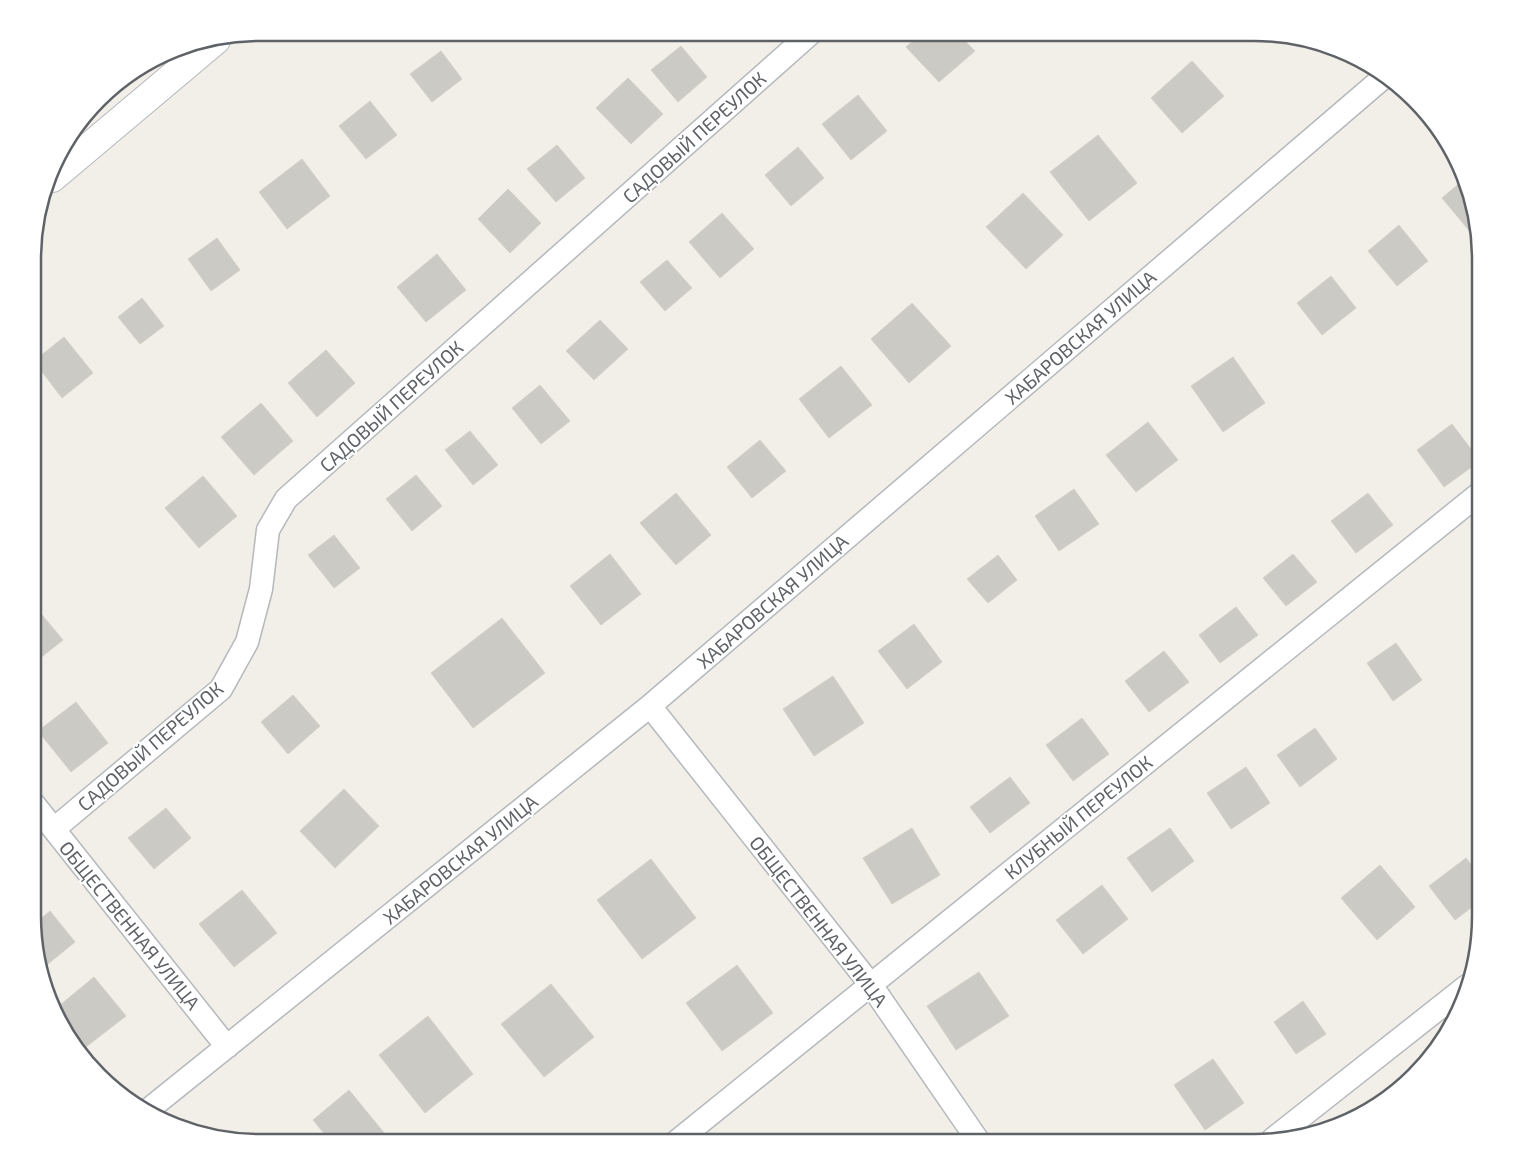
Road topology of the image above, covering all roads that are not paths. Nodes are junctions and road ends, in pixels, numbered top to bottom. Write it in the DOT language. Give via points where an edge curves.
graph roads {
  1 [pos="802,41"];
  2 [pos="206,48"];
  3 [pos="1379,81"];
  4 [pos="60,171"];
  5 [pos="1472,499"];
  6 [pos="650,706"];
  7 [pos="41,813"];
  8 [pos="54,829"];
  9 [pos="871,985"];
  10 [pos="1457,994"];
  11 [pos="227,1047"];
  12 [pos="153,1106"];
  13 [pos="1281,1132"];
  14 [pos="686,1134"];
  15 [pos="973,1134"];
  1 -- 8 [label="street, САДОВЫЙ ПЕРЕУЛОК" via="286,499 268,530 261,589 247,642 221,688"];
  2 -- 4 [label="street"];
  3 -- 6 [label="street, ХАБАРОВСКАЯ УЛИЦА"];
  5 -- 9 [label="street, КЛУБНЫЙ ПЕРЕУЛОК"];
  6 -- 9 [label="street, ОБЩЕСТВЕННАЯ УЛИЦА"];
  6 -- 11 [label="street, ХАБАРОВСКАЯ УЛИЦА"];
  7 -- 8 [label="street, ОБЩЕСТВЕННАЯ УЛИЦА"];
  8 -- 11 [label="street, ОБЩЕСТВЕННАЯ УЛИЦА"];
  9 -- 14 [label="street, КЛУБНЫЙ ПЕРЕУЛОК"];
  9 -- 15 [label="street, ОБЩЕСТВЕННАЯ УЛИЦА"];
  10 -- 13 [label="street"];
  11 -- 12 [label="street, ХАБАРОВСКАЯ УЛИЦА"];
}
